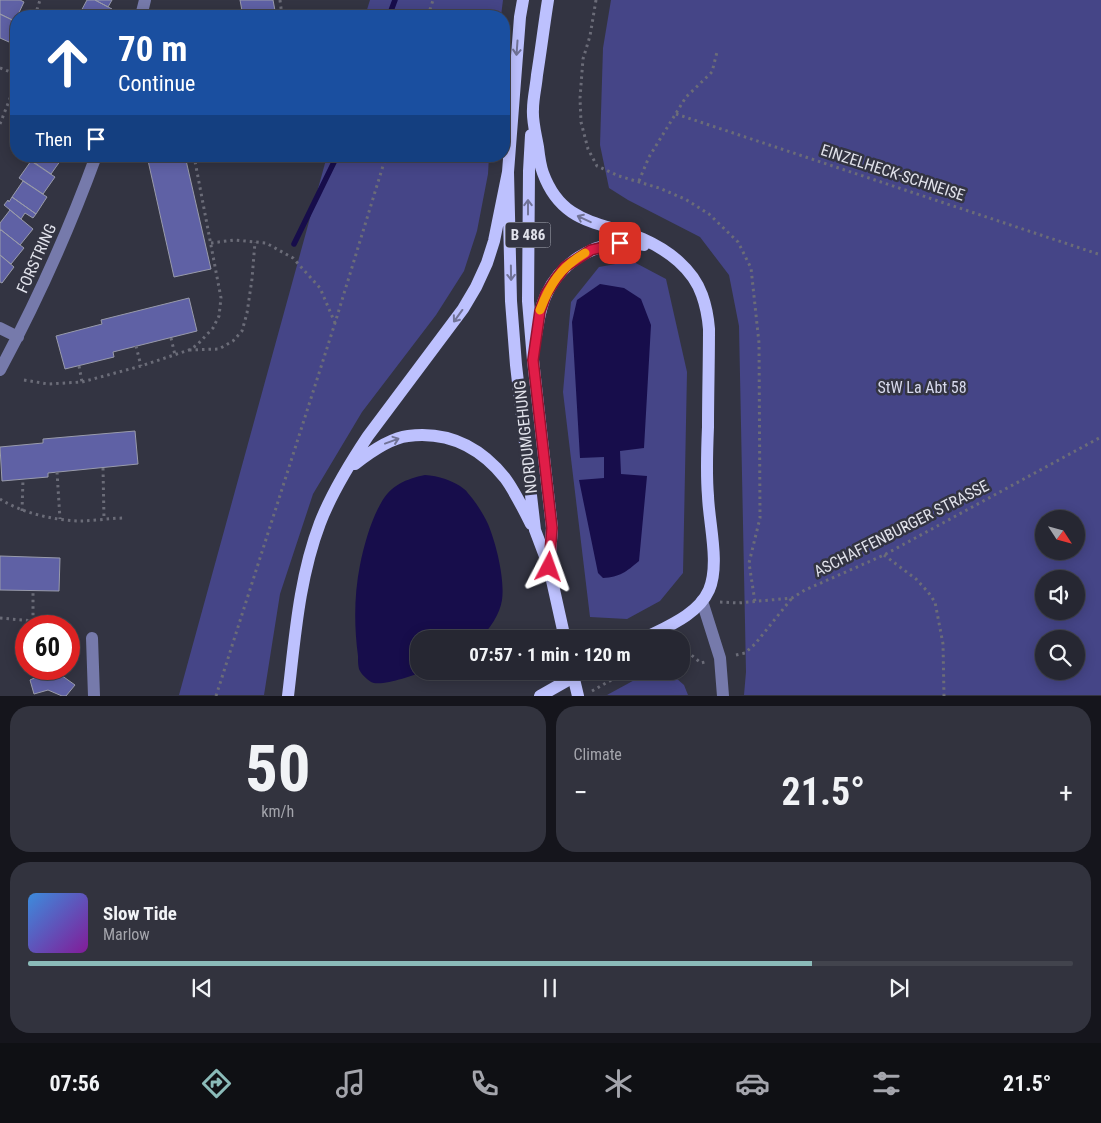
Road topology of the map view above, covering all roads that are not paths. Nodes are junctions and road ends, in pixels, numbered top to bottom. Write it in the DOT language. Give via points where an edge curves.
graph roads {
  1 [pos="522,0"];
  2 [pos="548,0"];
  3 [pos="532,110"];
  4 [pos="510,146"];
  5 [pos="94,162"];
  6 [pos="509,162"];
  7 [pos="508,172"];
  8 [pos="662,249"];
  9 [pos="0,328"];
  10 [pos="18,337"];
  11 [pos="533,360"];
  12 [pos="0,370"];
  13 [pos="340,481"];
  14 [pos="535,530"];
  15 [pos="549,567"];
  16 [pos="702,601"];
  17 [pos="563,630"];
  18 [pos="660,630"];
  19 [pos="92,638"];
  20 [pos="294,641"];
  21 [pos="568,680"];
  22 [pos="574,680"];
  23 [pos="94,696"];
  24 [pos="288,696"];
  25 [pos="298,696"];
  26 [pos="540,696"];
  27 [pos="578,696"];
  28 [pos="722,696"];
  1 -- 4 [label="main road, B 486, one-way"];
  2 -- 3 [label="main road, B 486"];
  8 -- 3 [label="main road, one-way" via="582,219 561,203 542,171"];
  11 -- 3 [label="main road, NORDUMGEHUNG / B 486, one-way" via="528,301"];
  5 -- 10 [label="street, FORSTRING"];
  6 -- 7 [label="main road, B 486, one-way"];
  7 -- 13 [label="main road, one-way" via="494,241 476,287 368,436"];
  7 -- 14 [label="main road, B 486, one-way" via="511,300"];
  8 -- 11 [label="main road" via="640,244 605,245 565,267 546,294 540,311"];
  8 -- 16 [label="main road" via="686,268 695,281 702,295 709,329 708,496 714,567 712,581"];
  9 -- 10 [label="street"];
  10 -- 12 [label="street, FORSTRING"];
  11 -- 15 [label="main road, NORDUMGEHUNG / B 486" via="552,528"];
  13 -- 14 [label="main road, one-way" via="368,454 407,436 434,436 459,442 485,457 506,479"];
  13 -- 20 [label="main road" via="313,544"];
  14 -- 15 [label="main road, B 486"];
  15 -- 17 [label="main road, NORDUMGEHUNG / B 486"];
  16 -- 18 [label="main road" via="692,611"];
  16 -- 28 [label="street" via="720,658"];
  19 -- 23 [label="street"];
  20 -- 24 [label="main road"];
  20 -- 25 [label="main road"];
  21 -- 26 [label="main road, bridge"];
  22 -- 27 [label="main road"];
}
